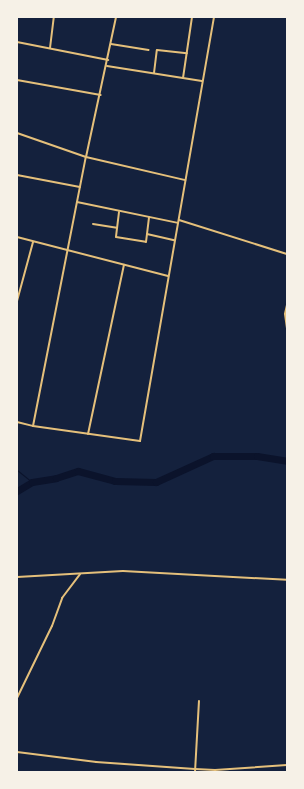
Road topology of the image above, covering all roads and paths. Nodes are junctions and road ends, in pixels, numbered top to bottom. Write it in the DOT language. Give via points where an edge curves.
graph roads {
  1 [pos="54,17"];
  2 [pos="116,17"];
  3 [pos="192,17"];
  4 [pos="214,17"];
  5 [pos="17,42"];
  6 [pos="111,44"];
  7 [pos="50,48"];
  8 [pos="149,50"];
  9 [pos="187,53"];
  10 [pos="108,60"];
  11 [pos="107,66"];
  12 [pos="154,73"];
  13 [pos="182,78"];
  14 [pos="17,80"];
  15 [pos="202,82"];
  16 [pos="101,95"];
  17 [pos="17,133"];
  18 [pos="86,157"];
  19 [pos="17,175"];
  20 [pos="185,180"];
  21 [pos="80,187"];
  22 [pos="78,202"];
  23 [pos="119,212"];
  24 [pos="149,217"];
  25 [pos="179,222"];
  26 [pos="93,224"];
  27 [pos="117,228"];
  28 [pos="147,234"];
  29 [pos="17,238"];
  30 [pos="174,240"];
  31 [pos="33,242"];
  32 [pos="68,250"];
  33 [pos="287,254"];
  34 [pos="124,264"];
  35 [pos="168,276"];
  36 [pos="17,300"];
  37 [pos="287,305"];
  38 [pos="287,329"];
  39 [pos="17,422"];
  40 [pos="34,426"];
  41 [pos="88,434"];
  42 [pos="80,573"];
  43 [pos="17,577"];
  44 [pos="287,580"];
  45 [pos="17,698"];
  46 [pos="199,701"];
  47 [pos="17,752"];
  48 [pos="287,765"];
  49 [pos="195,770"];
  1 -- 7 [label="street"];
  2 -- 6 [label="street"];
  3 -- 9 [label="street"];
  4 -- 15 [label="street"];
  5 -- 7 [label="street"];
  6 -- 8 [label="street"];
  6 -- 10 [label="street"];
  7 -- 10 [label="street"];
  9 -- 12 [label="street" via="157,50"];
  9 -- 13 [label="street"];
  10 -- 11 [label="street"];
  11 -- 12 [label="street"];
  11 -- 16 [label="street"];
  12 -- 13 [label="street"];
  13 -- 15 [label="street"];
  14 -- 16 [label="street"];
  15 -- 20 [label="street"];
  16 -- 18 [label="street"];
  17 -- 18 [label="street"];
  18 -- 20 [label="street"];
  18 -- 21 [label="street"];
  19 -- 21 [label="street"];
  20 -- 25 [label="street"];
  21 -- 22 [label="street"];
  22 -- 23 [label="street"];
  22 -- 32 [label="street"];
  23 -- 24 [label="street"];
  23 -- 27 [label="street"];
  24 -- 25 [label="street"];
  24 -- 28 [label="street"];
  25 -- 30 [label="street"];
  25 -- 33 [label="street"];
  26 -- 27 [label="street"];
  27 -- 28 [label="street" via="116,237 146,242"];
  28 -- 30 [label="street"];
  29 -- 31 [label="street"];
  30 -- 35 [label="street"];
  31 -- 32 [label="street"];
  31 -- 36 [label="street"];
  32 -- 34 [label="street"];
  32 -- 40 [label="street"];
  34 -- 35 [label="street"];
  34 -- 41 [label="street"];
  35 -- 41 [label="street" via="140,441"];
  37 -- 38 [label="street"];
  39 -- 40 [label="street"];
  40 -- 41 [label="street"];
  42 -- 43 [label="street"];
  42 -- 44 [label="street" via="169,572"];
  42 -- 45 [label="street" via="62,598 52,626"];
  46 -- 49 [label="street"];
  47 -- 49 [label="street" via="96,762"];
  48 -- 49 [label="street"];
}
